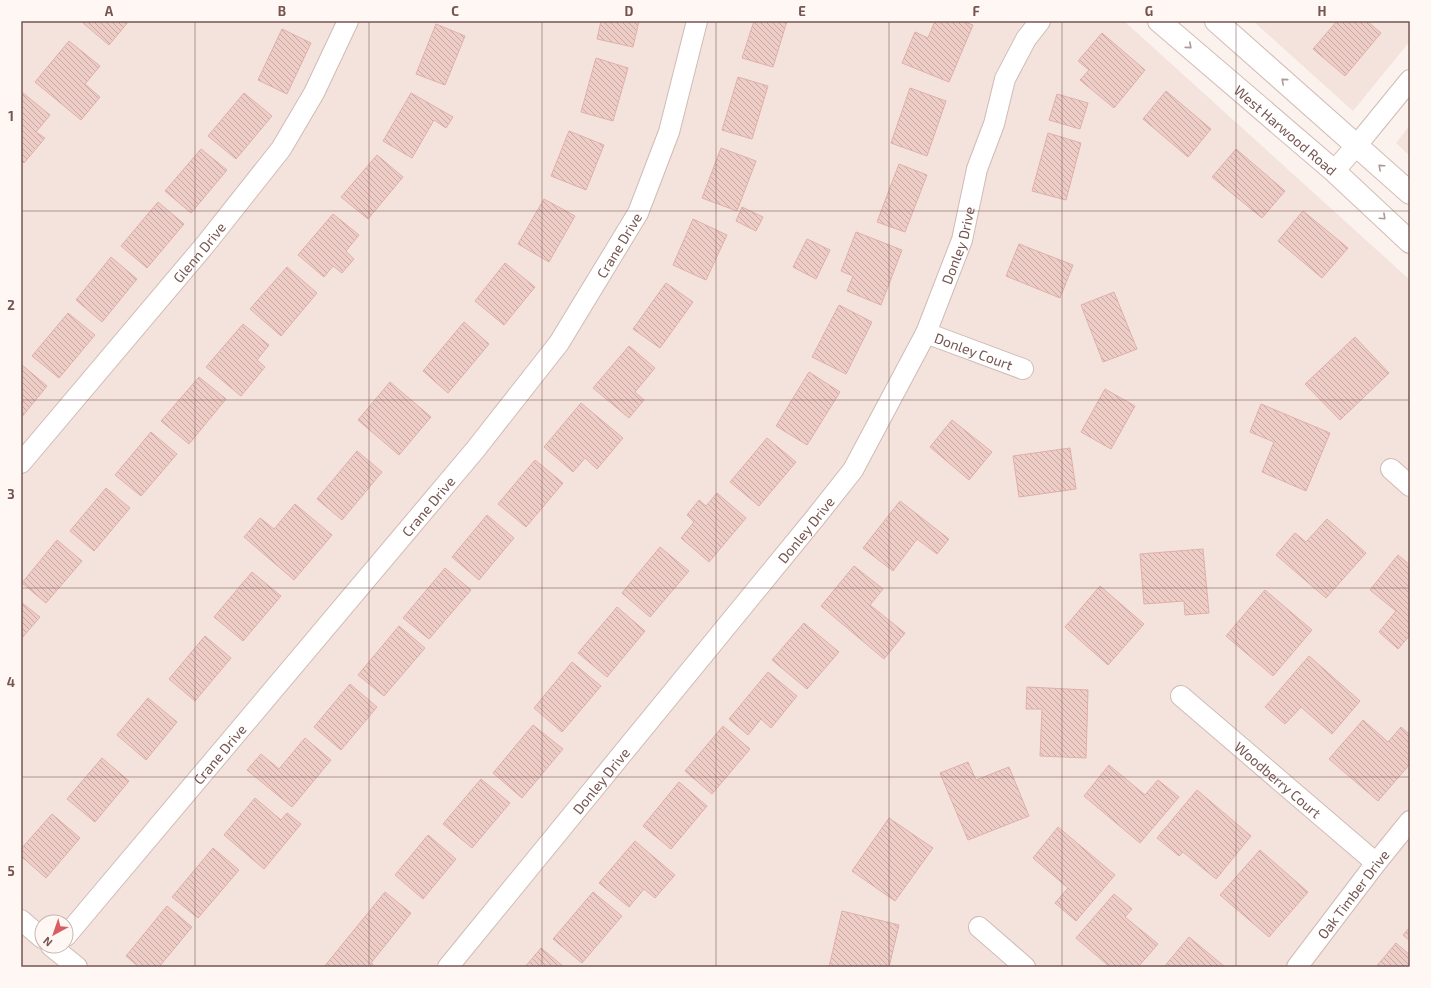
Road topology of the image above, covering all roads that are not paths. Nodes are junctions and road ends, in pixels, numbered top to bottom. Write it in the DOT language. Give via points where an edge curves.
graph roads {
  1 [pos="348,21"];
  2 [pos="697,21"];
  3 [pos="1040,21"];
  4 [pos="1159,21"];
  5 [pos="1216,21"];
  6 [pos="1410,80"];
  7 [pos="1357,145"];
  8 [pos="1334,171"];
  9 [pos="1410,193"];
  10 [pos="1410,242"];
  11 [pos="926,333"];
  12 [pos="1023,369"];
  13 [pos="21,463"];
  14 [pos="1391,470"];
  15 [pos="1410,486"];
  16 [pos="1181,696"];
  17 [pos="1410,821"];
  18 [pos="1376,863"];
  19 [pos="21,920"];
  20 [pos="74,920"];
  21 [pos="979,927"];
  22 [pos="34,929"];
  23 [pos="65,954"];
  24 [pos="77,967"];
  25 [pos="448,967"];
  26 [pos="1025,967"];
  27 [pos="1297,967"];
  1 -- 13 [label="street, Glenn Drive" via="314,93 281,149 205,244"];
  2 -- 20 [label="street, Crane Drive" via="669,132 638,213 559,343 475,450"];
  3 -- 11 [label="street, Donley Drive" via="1026,40 1005,79 994,124 977,169 962,240"];
  4 -- 8 [label="main road, West Harwood Road, one-way"];
  7 -- 5 [label="main road, one-way"];
  6 -- 7 [label="street"];
  7 -- 8 [label="street"];
  9 -- 7 [label="main road, one-way"];
  8 -- 10 [label="main road, West Harwood Road, one-way"];
  11 -- 12 [label="street, Donley Court"];
  11 -- 25 [label="street, Donley Drive" via="853,470"];
  14 -- 15 [label="street"];
  16 -- 18 [label="street, Woodberry Court"];
  17 -- 18 [label="street, Oak Timber Drive"];
  18 -- 27 [label="street, Oak Timber Drive"];
  19 -- 22 [label="street"];
  21 -- 26 [label="street"];
  23 -- 24 [label="street"];
}
